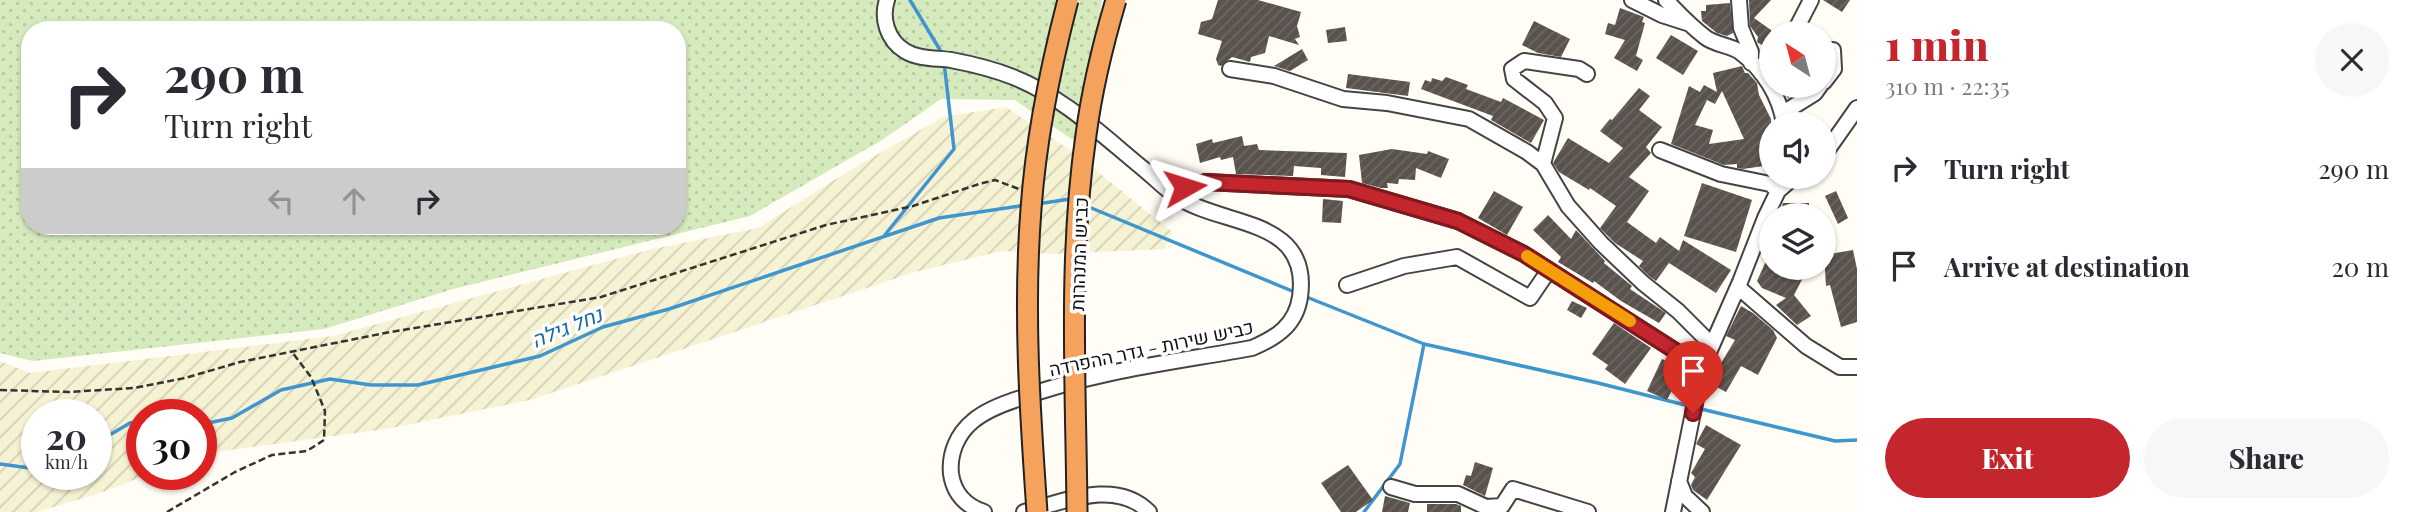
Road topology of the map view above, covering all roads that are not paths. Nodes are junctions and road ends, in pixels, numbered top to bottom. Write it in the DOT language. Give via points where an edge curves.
graph roads {
  1 [pos="887,0"];
  2 [pos="1068,0"];
  3 [pos="1116,0"];
  4 [pos="1632,0"];
  5 [pos="1666,0"];
  6 [pos="1739,0"];
  7 [pos="1811,0"];
  8 [pos="1800,21"];
  9 [pos="1692,24"];
  10 [pos="1759,67"];
  11 [pos="1756,68"];
  12 [pos="1230,69"];
  13 [pos="1587,74"];
  14 [pos="1809,98"];
  15 [pos="1857,108"];
  16 [pos="1780,112"];
  17 [pos="1792,112"];
  18 [pos="1836,138"];
  19 [pos="1660,150"];
  20 [pos="1543,164"];
  21 [pos="1185,187"];
  22 [pos="1780,189"];
  23 [pos="1778,191"];
  24 [pos="1549,270"];
  25 [pos="1348,285"];
  26 [pos="1738,287"];
  27 [pos="1712,345"];
  28 [pos="1857,367"];
  29 [pos="1702,368"];
  30 [pos="1679,480"];
  31 [pos="1391,487"];
  32 [pos="984,512"];
  33 [pos="1024,512"];
  34 [pos="1037,512"];
  35 [pos="1077,512"];
  36 [pos="1149,512"];
  37 [pos="1588,512"];
  38 [pos="1673,512"];
  39 [pos="1702,512"];
  1 -- 32 [label="street, כביש שירות - גדר ההפרדה" via="884,10 889,34 905,51 1013,77 1051,95 1178,198 1280,238 1291,249 1302,285 1293,317 1274,340 1056,385 973,421 955,446 951,476 962,500"];
  2 -- 34 [label="highway, bridge" via="1052,63 1031,211 1027,294"];
  3 -- 35 [label="highway, כביש המנהרות, bridge" via="1091,101 1080,190 1075,283"];
  4 -- 9 [label="street"];
  5 -- 9 [label="street"];
  6 -- 11 [label="street" via="1741,28"];
  7 -- 8 [label="street"];
  9 -- 11 [label="street" via="1707,39 1739,51"];
  10 -- 11 [label="street"];
  11 -- 16 [label="street" via="1770,85"];
  12 -- 20 [label="street" via="1274,76 1343,99 1469,119"];
  13 -- 20 [label="street" via="1524,61 1512,69 1514,79 1545,103 1555,118"];
  14 -- 17 [label="street"];
  15 -- 18 [label="street"];
  19 -- 23 [label="street" via="1721,174 1770,184"];
  20 -- 27 [label="street" via="1568,206 1601,243"];
  21 -- 24 [label="street" via="1206,182 1349,189 1458,221"];
  22 -- 23 [label="street"];
  23 -- 26 [label="street"];
  24 -- 25 [label="street" via="1530,298 1457,257 1404,266"];
  24 -- 29 [label="street"];
  26 -- 27 [label="street"];
  26 -- 28 [label="street" via="1806,346 1840,367"];
  27 -- 29 [label="street"];
  29 -- 30 [label="street"];
  30 -- 38 [label="street"];
  30 -- 39 [label="street" via="1685,496"];
  31 -- 37 [label="street" via="1415,494 1458,494 1486,507 1502,506 1513,489"];
  33 -- 36 [label="street" via="1114,494 1131,498"];
}
